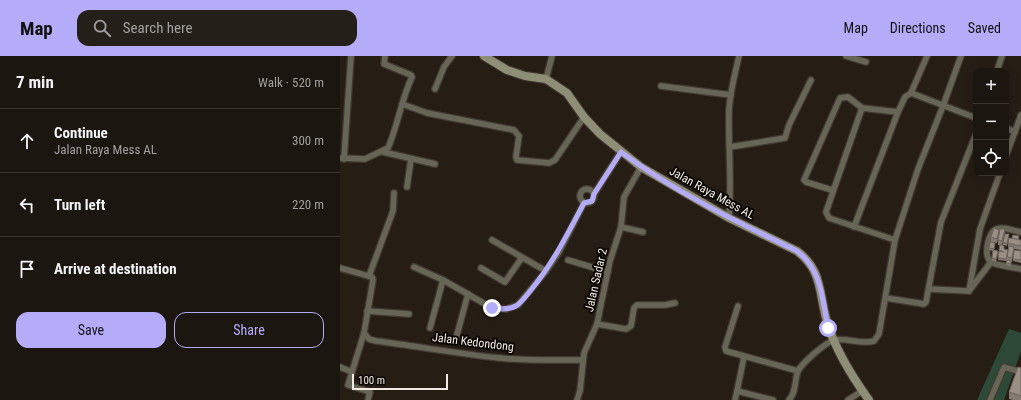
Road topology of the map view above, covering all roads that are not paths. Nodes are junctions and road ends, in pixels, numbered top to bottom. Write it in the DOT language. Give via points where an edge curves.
graph roads {
  1 [pos="351,56"];
  2 [pos="385,56"];
  3 [pos="452,56"];
  4 [pos="484,56"];
  5 [pos="552,56"];
  6 [pos="739,56"];
  7 [pos="846,56"];
  8 [pos="926,56"];
  9 [pos="961,56"];
  10 [pos="1002,56"];
  11 [pos="866,62"];
  12 [pos="998,68"];
  13 [pos="546,80"];
  14 [pos="811,80"];
  15 [pos="661,86"];
  16 [pos="435,89"];
  17 [pos="911,93"];
  18 [pos="731,95"];
  19 [pos="402,104"];
  20 [pos="943,106"];
  21 [pos="862,108"];
  22 [pos="898,112"];
  23 [pos="1021,115"];
  24 [pos="584,117"];
  25 [pos="973,117"];
  26 [pos="1009,129"];
  27 [pos="1015,132"];
  28 [pos="974,140"];
  29 [pos="730,148"];
  30 [pos="1009,148"];
  31 [pos="383,152"];
  32 [pos="621,152"];
  33 [pos="342,159"];
  34 [pos="411,160"];
  35 [pos="435,164"];
  36 [pos="641,167"];
  37 [pos="999,176"];
  38 [pos="407,187"];
  39 [pos="832,190"];
  40 [pos="394,193"];
  41 [pos="594,194"];
  42 [pos="584,203"];
  43 [pos="728,218"];
  44 [pos="621,226"];
  45 [pos="854,227"];
  46 [pos="643,232"];
  47 [pos="1021,232"];
  48 [pos="492,240"];
  49 [pos="895,240"];
  50 [pos="521,258"];
  51 [pos="568,260"];
  52 [pos="991,262"];
  53 [pos="414,267"];
  54 [pos="340,268"];
  55 [pos="481,268"];
  56 [pos="1021,269"];
  57 [pos="546,272"];
  58 [pos="608,272"];
  59 [pos="369,276"];
  60 [pos="443,280"];
  61 [pos="929,289"];
  62 [pos="969,291"];
  63 [pos="468,294"];
  64 [pos="886,298"];
  65 [pos="675,303"];
  66 [pos="738,306"];
  67 [pos="367,311"];
  68 [pos="409,314"];
  69 [pos="597,324"];
  70 [pos="430,328"];
  71 [pos="364,333"];
  72 [pos="834,340"];
  73 [pos="455,342"];
  74 [pos="744,357"];
  75 [pos="582,360"];
  76 [pos="340,368"];
  77 [pos="798,370"];
  78 [pos="352,372"];
  79 [pos="1021,372"];
  80 [pos="737,391"];
  81 [pos="862,391"];
  82 [pos="368,400"];
  83 [pos="577,400"];
  84 [pos="734,400"];
  85 [pos="773,400"];
  86 [pos="789,400"];
  87 [pos="848,400"];
  88 [pos="870,400"];
  89 [pos="990,400"];
  1 -- 33 [label="street"];
  2 -- 19 [label="street" via="384,64 412,77"];
  3 -- 16 [label="street" via="444,67"];
  4 -- 13 [label="street, Jalan Raya Mess AL" via="507,70"];
  5 -- 13 [label="street"];
  6 -- 18 [label="street"];
  7 -- 11 [label="street"];
  8 -- 17 [label="street"];
  9 -- 20 [label="street"];
  10 -- 12 [label="street"];
  13 -- 24 [label="street, Jalan Raya Mess AL" via="567,93"];
  14 -- 29 [label="street" via="785,138"];
  15 -- 18 [label="street"];
  17 -- 20 [label="street"];
  17 -- 22 [label="street" via="905,97"];
  18 -- 29 [label="street"];
  19 -- 24 [label="street" via="427,113 514,130 519,136 517,160 553,162"];
  19 -- 31 [label="street" via="394,134 388,148"];
  20 -- 25 [label="street"];
  20 -- 49 [label="street" via="918,169"];
  21 -- 22 [label="street"];
  21 -- 39 [label="street"];
  21 -- 39 [label="street" via="848,97 840,98 804,180"];
  22 -- 45 [label="street"];
  23 -- 27 [label="street"];
  24 -- 32 [label="street, Jalan Raya Mess AL"];
  26 -- 27 [label="street"];
  27 -- 30 [label="street"];
  28 -- 61 [label="street" via="942,222"];
  29 -- 43 [label="street"];
  31 -- 33 [label="street" via="365,160"];
  31 -- 34 [label="street"];
  32 -- 36 [label="street, Jalan Raya Mess AL"];
  32 -- 41 [label="street"];
  34 -- 35 [label="street"];
  34 -- 38 [label="street"];
  36 -- 43 [label="street, Jalan Raya Mess AL"];
  36 -- 44 [label="street, Jalan Sadar 2" via="624,197"];
  37 -- 62 [label="street" via="980,229"];
  39 -- 45 [label="street" via="826,207 827,216"];
  40 -- 59 [label="street" via="393,211"];
  41 -- 42 [label="street" via="592,201"];
  41 -- 42 [label="street" via="587,189 582,191 580,199"];
  42 -- 57 [label="street"];
  43 -- 72 [label="street, Jalan Raya Mess AL" via="797,251 806,258 817,275 828,328"];
  44 -- 46 [label="street"];
  44 -- 58 [label="street, Jalan Sadar 2"];
  45 -- 49 [label="street"];
  47 -- 52 [label="street" via="1002,228 991,233 987,251"];
  48 -- 50 [label="street"];
  49 -- 64 [label="street"];
  50 -- 55 [label="street" via="505,282"];
  50 -- 57 [label="street"];
  51 -- 58 [label="street"];
  52 -- 56 [label="street"];
  52 -- 62 [label="street"];
  53 -- 60 [label="street"];
  54 -- 59 [label="street"];
  57 -- 63 [label="street" via="514,307 492,308"];
  58 -- 69 [label="street, Jalan Sadar 2"];
  59 -- 67 [label="street" via="373,280"];
  60 -- 63 [label="street"];
  60 -- 70 [label="street"];
  61 -- 62 [label="street"];
  61 -- 64 [label="street" via="924,304"];
  63 -- 73 [label="street"];
  64 -- 72 [label="street" via="879,334 874,341 868,343"];
  65 -- 69 [label="street" via="637,305 634,308 631,326 626,329"];
  66 -- 74 [label="street" via="725,346 726,351"];
  67 -- 68 [label="street"];
  67 -- 71 [label="street"];
  69 -- 75 [label="street, Jalan Sadar 2"];
  71 -- 75 [label="street, Jalan Kedondong" via="369,339 376,341 457,353 501,358"];
  71 -- 78 [label="street"];
  72 -- 77 [label="street" via="812,355"];
  72 -- 81 [label="street, Jalan Raya Mess AL" via="847,368"];
  74 -- 77 [label="street"];
  74 -- 80 [label="street"];
  75 -- 83 [label="street, Jalan Sadar 2"];
  76 -- 78 [label="street"];
  77 -- 86 [label="street" via="794,394"];
  78 -- 82 [label="street" via="348,385 370,392"];
  79 -- 89 [label="street" via="1004,367"];
  80 -- 84 [label="street"];
  80 -- 85 [label="street"];
  81 -- 87 [label="street"];
  81 -- 88 [label="street, Jalan Raya Mess AL"];
}
